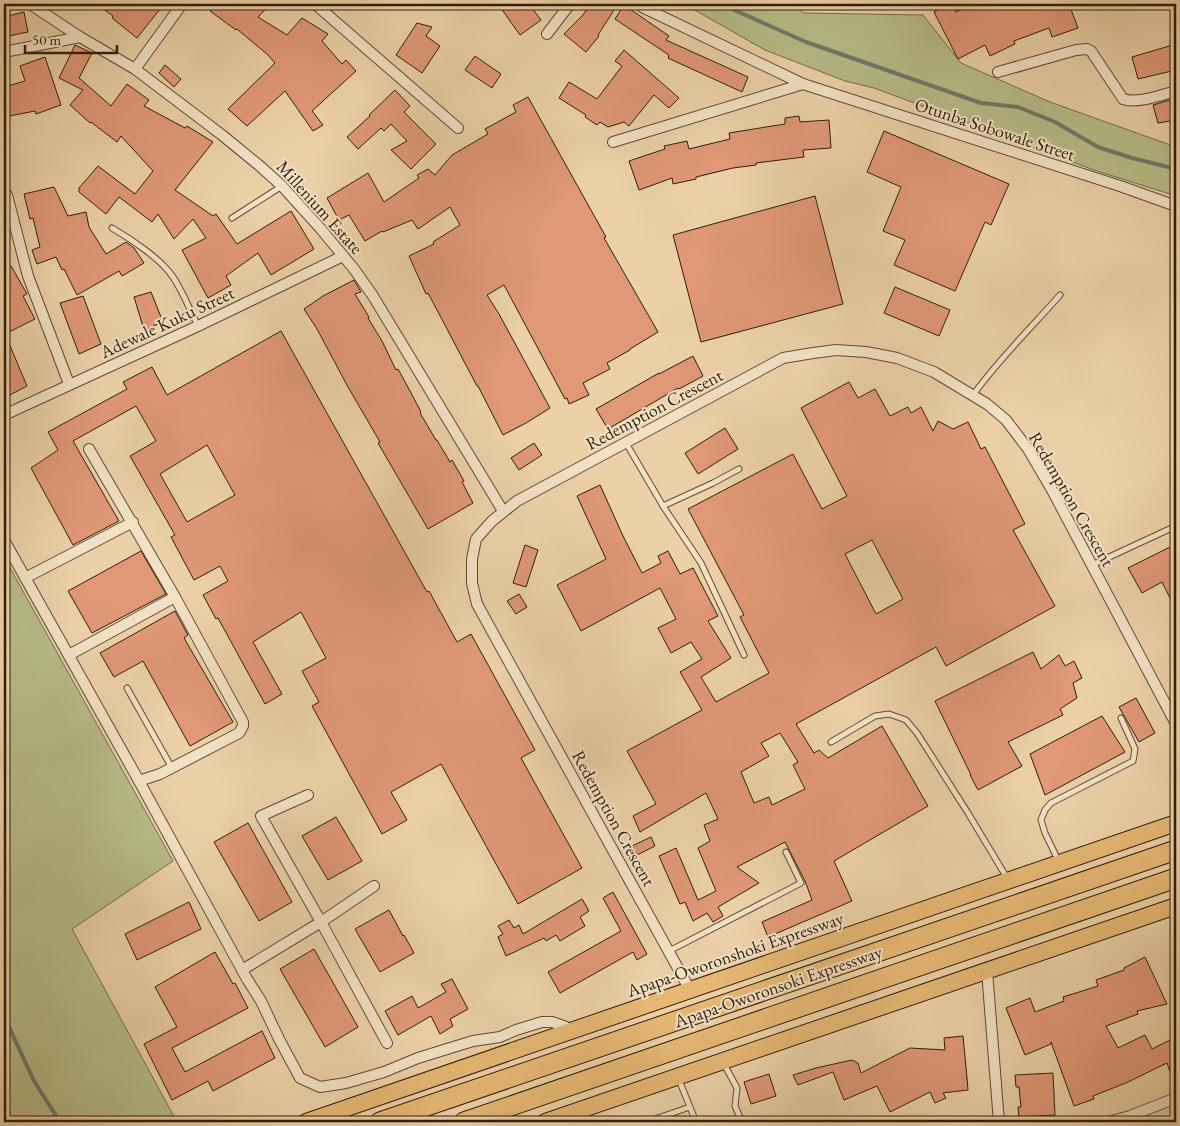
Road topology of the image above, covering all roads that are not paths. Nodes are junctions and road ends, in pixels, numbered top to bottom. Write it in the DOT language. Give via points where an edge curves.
graph roads {
  1 [pos="30,4"];
  2 [pos="182,4"];
  3 [pos="315,4"];
  4 [pos="570,4"];
  5 [pos="642,8"];
  6 [pos="547,34"];
  7 [pos="80,37"];
  8 [pos="4,52"];
  9 [pos="135,69"];
  10 [pos="998,72"];
  11 [pos="804,84"];
  12 [pos="1176,91"];
  13 [pos="458,128"];
  14 [pos="613,142"];
  15 [pos="282,186"];
  16 [pos="7,195"];
  17 [pos="1176,206"];
  18 [pos="232,218"];
  19 [pos="112,228"];
  20 [pos="343,256"];
  21 [pos="1060,295"];
  22 [pos="198,326"];
  23 [pos="69,384"];
  24 [pos="973,395"];
  25 [pos="4,415"];
  26 [pos="626,443"];
  27 [pos="89,449"];
  28 [pos="739,468"];
  29 [pos="663,506"];
  30 [pos="504,511"];
  31 [pos="132,522"];
  32 [pos="1176,526"];
  33 [pos="4,540"];
  34 [pos="1091,565"];
  35 [pos="25,578"];
  36 [pos="175,597"];
  37 [pos="69,655"];
  38 [pos="744,655"];
  39 [pos="127,688"];
  40 [pos="1120,718"];
  41 [pos="1176,724"];
  42 [pos="831,742"];
  43 [pos="172,768"];
  44 [pos="139,781"];
  45 [pos="308,796"];
  46 [pos="1176,823"];
  47 [pos="1176,850"];
  48 [pos="786,852"];
  49 [pos="1059,863"];
  50 [pos="1176,878"];
  51 [pos="1008,881"];
  52 [pos="374,886"];
  53 [pos="1176,906"];
  54 [pos="321,922"];
  55 [pos="669,951"];
  56 [pos="242,970"];
  57 [pos="987,971"];
  58 [pos="690,990"];
  59 [pos="570,1032"];
  60 [pos="388,1043"];
  61 [pos="722,1062"];
  62 [pos="678,1077"];
  63 [pos="1176,1098"];
  64 [pos="690,1107"];
  65 [pos="586,1116"];
  66 [pos="1131,1119"];
  67 [pos="306,1122"];
  68 [pos="380,1122"];
  69 [pos="464,1122"];
  70 [pos="545,1122"];
  71 [pos="646,1122"];
  72 [pos="696,1122"];
  73 [pos="742,1122"];
  74 [pos="999,1122"];
  75 [pos="1108,1122"];
  1 -- 7 [label="street, Millenium Estate"];
  2 -- 9 [label="street"];
  3 -- 13 [label="street"];
  4 -- 6 [label="street"];
  5 -- 11 [label="street, Otunba Sobowale Street"];
  7 -- 8 [label="street"];
  7 -- 9 [label="street, Millenium Estate"];
  9 -- 15 [label="street, Millenium Estate" via="222,135"];
  10 -- 12 [label="street" via="1087,49 1123,98 1129,101"];
  11 -- 14 [label="street"];
  11 -- 17 [label="street, Otunba Sobowale Street"];
  15 -- 18 [label="lane"];
  15 -- 20 [label="street, Millenium Estate"];
  16 -- 23 [label="street" via="28,276"];
  19 -- 22 [label="lane" via="166,268"];
  20 -- 22 [label="street, Adewale Kuku Street"];
  20 -- 30 [label="street, Millenium Estate" via="373,296"];
  21 -- 24 [label="lane" via="999,361"];
  22 -- 23 [label="street, Adewale Kuku Street"];
  23 -- 25 [label="street, Adewale Kuku Street"];
  24 -- 26 [label="street, Redemption Crescent" via="934,372 897,358 836,350 814,353 783,358"];
  24 -- 34 [label="street, Redemption Crescent" via="1006,420 1028,449"];
  26 -- 29 [label="lane"];
  26 -- 30 [label="street, Redemption Crescent"];
  27 -- 31 [label="street"];
  28 -- 29 [label="lane" via="713,484"];
  29 -- 38 [label="lane" via="701,563"];
  30 -- 55 [label="street, Redemption Crescent" via="476,539 472,583 477,604"];
  31 -- 35 [label="street"];
  31 -- 36 [label="street"];
  32 -- 34 [label="lane"];
  33 -- 35 [label="street"];
  34 -- 41 [label="street, Redemption Crescent"];
  35 -- 37 [label="street"];
  36 -- 37 [label="street"];
  36 -- 43 [label="street" via="243,726 239,733"];
  37 -- 44 [label="street"];
  39 -- 43 [label="lane"];
  40 -- 49 [label="lane" via="1135,749 1133,761 1045,810 1041,820"];
  42 -- 51 [label="lane" via="875,716 889,714 906,720 968,812"];
  43 -- 44 [label="street"];
  44 -- 56 [label="street"];
  45 -- 54 [label="street" via="260,816"];
  46 -- 49 [label="main road, Apapa-Oworonshoki Expressway"];
  47 -- 68 [label="highway, Apapa-Oworonsoki Expressway"];
  48 -- 55 [label="lane" via="801,883"];
  49 -- 51 [label="main road, Apapa-Oworonshoki Expressway"];
  50 -- 69 [label="highway, Apapa-Oworonsoki Expressway"];
  51 -- 58 [label="main road, Apapa-Oworonshoki Expressway"];
  52 -- 54 [label="street"];
  53 -- 57 [label="main road"];
  54 -- 56 [label="street"];
  54 -- 60 [label="street"];
  55 -- 58 [label="street, Redemption Crescent"];
  56 -- 59 [label="street" via="300,1078 320,1087 346,1084 418,1058 542,1022 552,1022"];
  57 -- 61 [label="main road"];
  57 -- 74 [label="street"];
  58 -- 59 [label="main road, Apapa-Oworonshoki Expressway"];
  59 -- 67 [label="main road, Apapa-Oworonshoki Expressway"];
  61 -- 62 [label="main road"];
  61 -- 73 [label="lane" via="737,1088 735,1106"];
  62 -- 64 [label="lane"];
  62 -- 65 [label="main road"];
  63 -- 66 [label="street"];
  64 -- 71 [label="lane"];
  64 -- 72 [label="lane"];
  65 -- 70 [label="main road"];
  66 -- 75 [label="street"];
}
